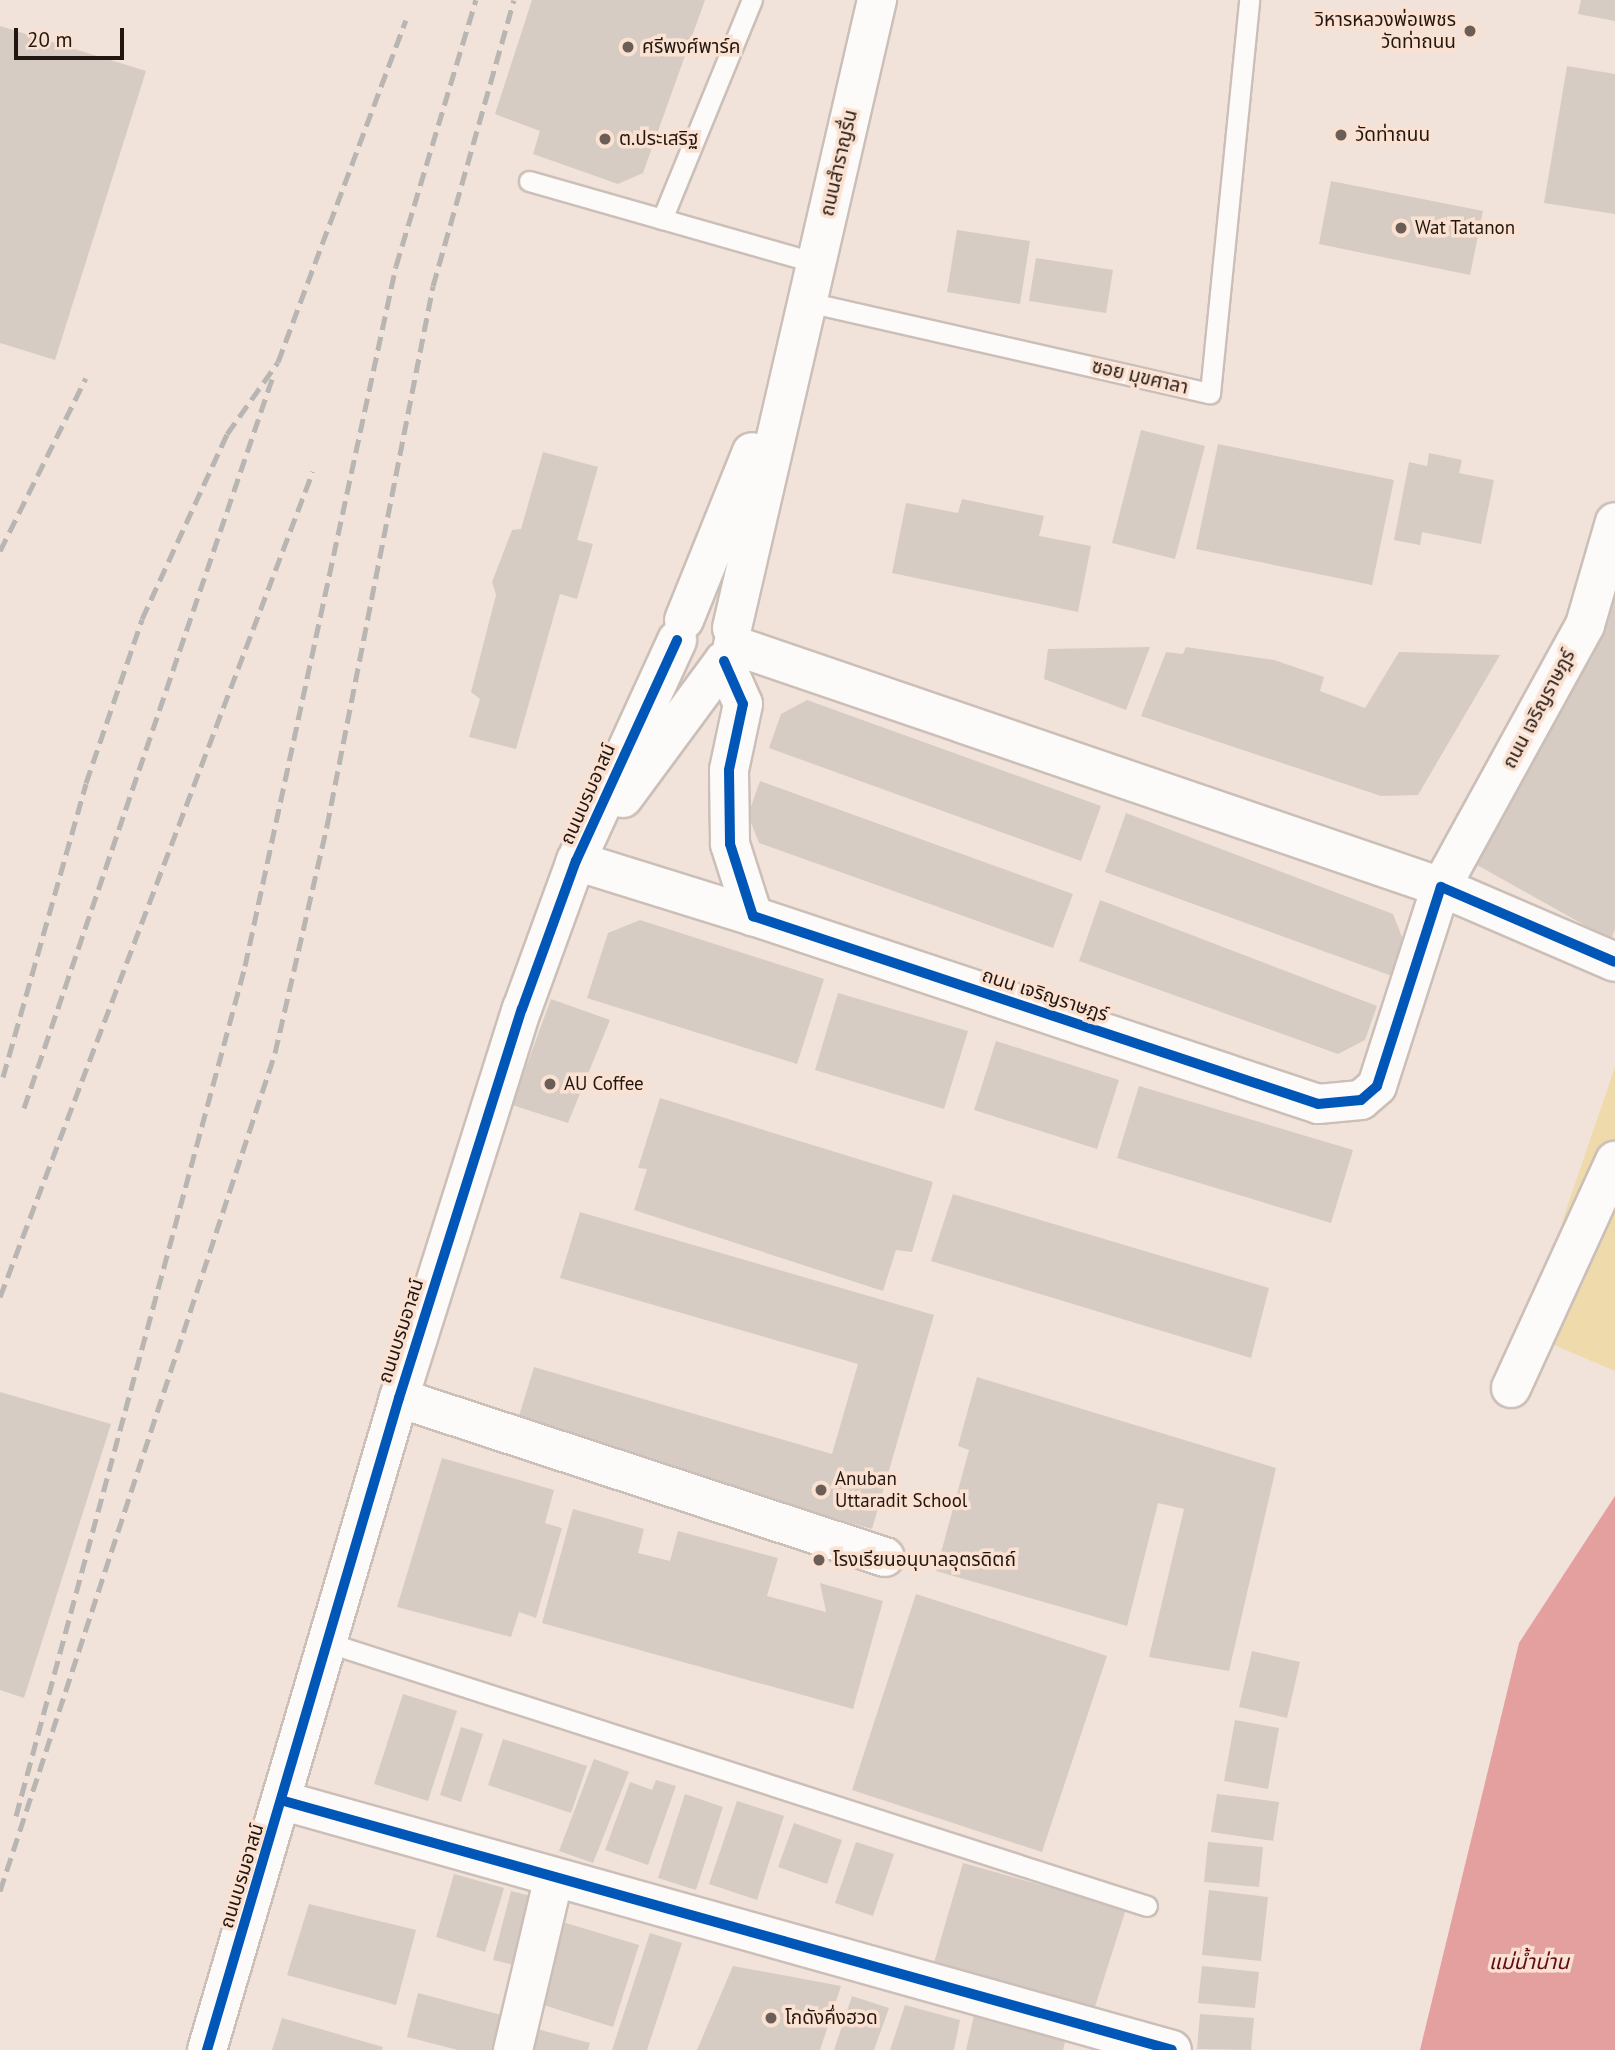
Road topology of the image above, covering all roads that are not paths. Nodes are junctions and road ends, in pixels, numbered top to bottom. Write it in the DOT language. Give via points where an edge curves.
graph roads {
  1 [pos="752,0"];
  2 [pos="877,0"];
  3 [pos="1249,0"];
  4 [pos="529,181"];
  5 [pos="662,219"];
  6 [pos="817,263"];
  7 [pos="805,315"];
  8 [pos="1615,522"];
  9 [pos="681,630"];
  10 [pos="730,645"];
  11 [pos="790,664"];
  12 [pos="743,704"];
  13 [pos="576,861"];
  14 [pos="1440,887"];
  15 [pos="753,916"];
  16 [pos="1615,962"];
  17 [pos="1615,1161"];
  18 [pos="1511,1388"];
  19 [pos="398,1398"];
  20 [pos="885,1557"];
  21 [pos="329,1643"];
  22 [pos="284,1801"];
  23 [pos="553,1881"];
  24 [pos="1147,1906"];
  25 [pos="207,2050"];
  26 [pos="513,2050"];
  27 [pos="1172,2050"];
  1 -- 5 [label="lane"];
  2 -- 6 [label="street, ถนนสำราญรื่น"];
  3 -- 7 [label="lane, ซอย มุขศาลา" via="1210,393"];
  4 -- 5 [label="lane"];
  5 -- 6 [label="lane"];
  6 -- 7 [label="street, ถนนสำราญรื่น"];
  7 -- 9 [label="street, ถนนสำราญรื่น"];
  7 -- 10 [label="street, ถนนสำราญรื่น"];
  8 -- 14 [label="street, ถนน เจริญราษฎร์" via="1585,625"];
  9 -- 10 [label="street" via="702,611 717,612"];
  9 -- 13 [label="street, ถนนบรมอาสน์"];
  10 -- 11 [label="street"];
  10 -- 12 [label="street"];
  10 -- 13 [label="street, ถนนบรมอาสน์"];
  11 -- 12 [label="street"];
  11 -- 14 [label="street"];
  12 -- 15 [label="street" via="729,770 730,844"];
  13 -- 15 [label="street, ถนน เจริญราษฎร์"];
  13 -- 19 [label="street, ถนนบรมอาสน์"];
  14 -- 15 [label="street, ถนน เจริญราษฎร์" via="1377,1086 1361,1100 1318,1104"];
  14 -- 16 [label="street"];
  17 -- 18 [label="street"];
  19 -- 20 [label="street"];
  19 -- 21 [label="street, ถนนบรมอาสน์"];
  21 -- 22 [label="street, ถนนบรมอาสน์"];
  21 -- 24 [label="lane"];
  22 -- 23 [label="street"];
  22 -- 25 [label="street, ถนนบรมอาสน์"];
  23 -- 26 [label="street"];
  23 -- 27 [label="street"];
}
